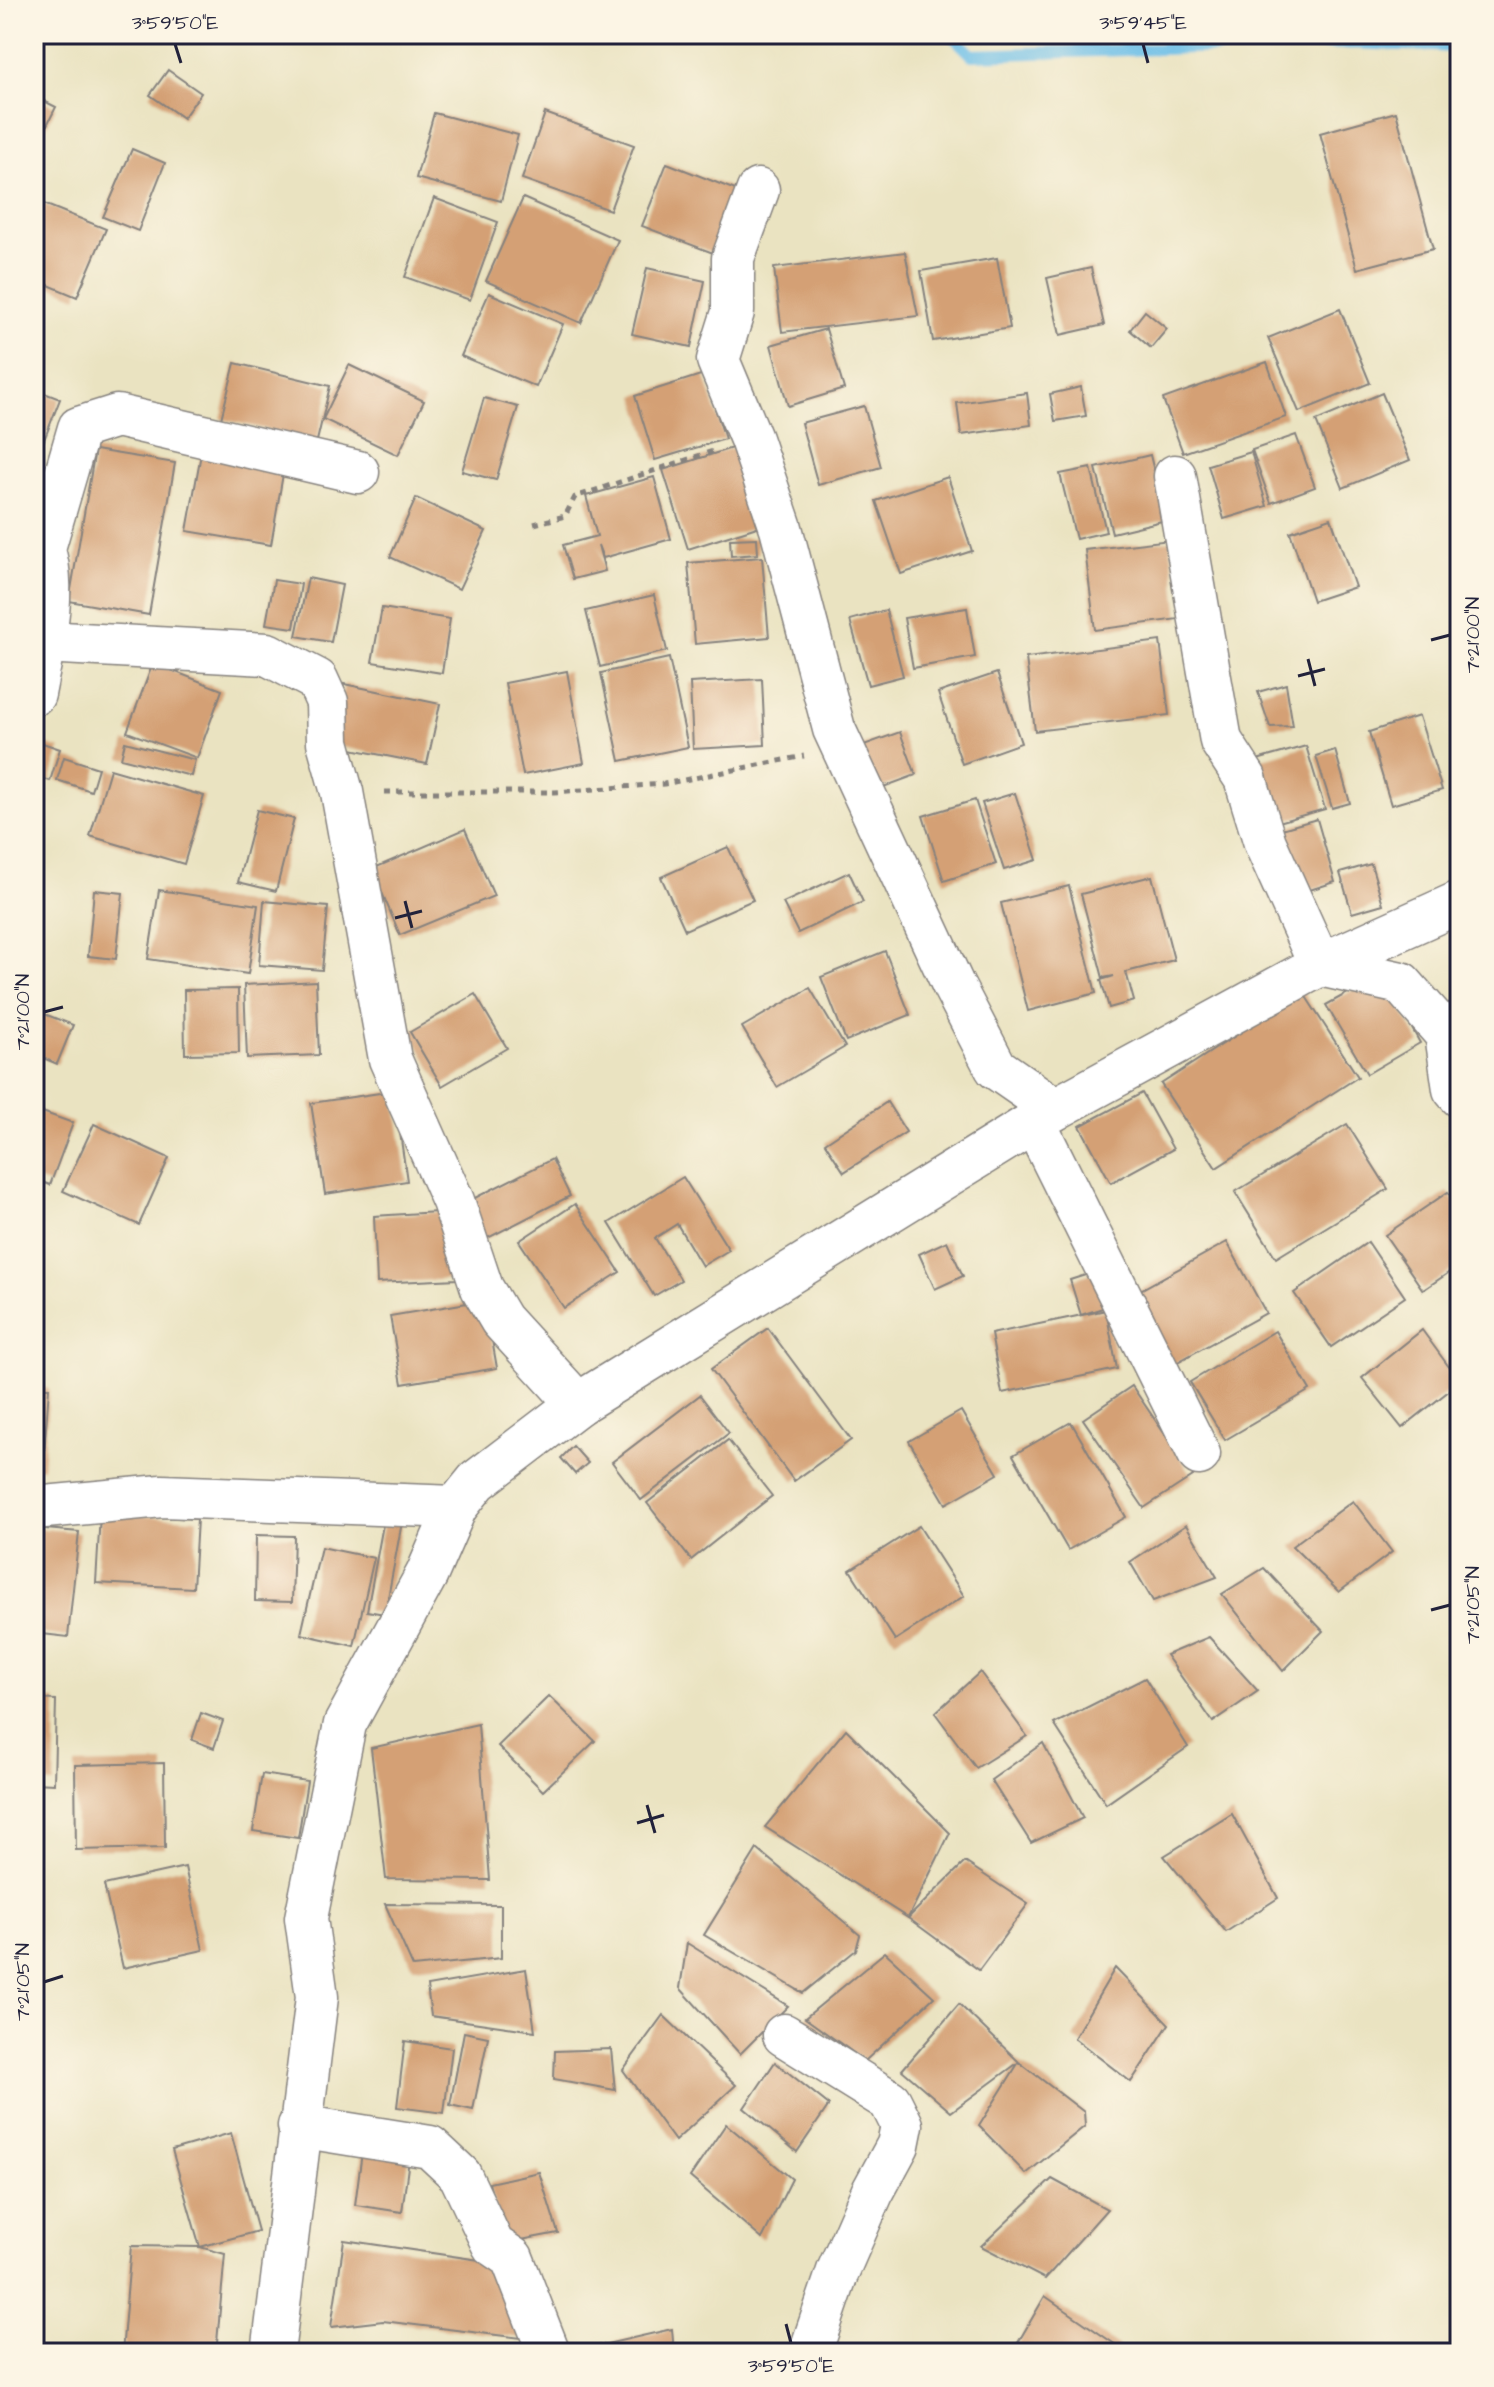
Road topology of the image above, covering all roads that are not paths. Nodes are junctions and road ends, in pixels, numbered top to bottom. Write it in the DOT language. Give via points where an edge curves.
graph roads {
  1 [pos="758,190"];
  2 [pos="358,472"];
  3 [pos="1175,476"];
  4 [pos="40,539"];
  5 [pos="43,642"];
  6 [pos="34,694"];
  7 [pos="1460,902"];
  8 [pos="1320,965"];
  9 [pos="1460,1096"];
  10 [pos="1045,1116"];
  11 [pos="578,1404"];
  12 [pos="1199,1454"];
  13 [pos="456,1507"];
  14 [pos="34,1508"];
  15 [pos="784,2035"];
  16 [pos="299,2126"];
  17 [pos="273,2353"];
  18 [pos="549,2353"];
  19 [pos="810,2353"];
  1 -- 10 [label="street" via="733,258 733,312 718,360 781,528 834,729 996,1068"];
  2 -- 4 [label="street" via="117,416 79,428"];
  3 -- 8 [label="street" via="1221,741 1245,778 1265,843"];
  4 -- 5 [label="street" via="50,591"];
  5 -- 6 [label="street"];
  5 -- 11 [label="street" via="267,654 317,680 327,702 328,742 342,792 390,1059 453,1201 482,1288 501,1320"];
  7 -- 8 [label="street"];
  8 -- 9 [label="street" via="1401,983 1446,1034 1454,1089"];
  8 -- 10 [label="street"];
  10 -- 11 [label="street"];
  10 -- 12 [label="street"];
  11 -- 13 [label="street" via="477,1481"];
  13 -- 14 [label="street" via="162,1496"];
  13 -- 16 [label="street" via="427,1574 345,1724 306,1918 317,1997"];
  15 -- 19 [label="street" via="890,2101 902,2125 898,2145 838,2271"];
  16 -- 17 [label="street"];
  16 -- 18 [label="street" via="430,2147 460,2175 493,2245 512,2258"];
}
